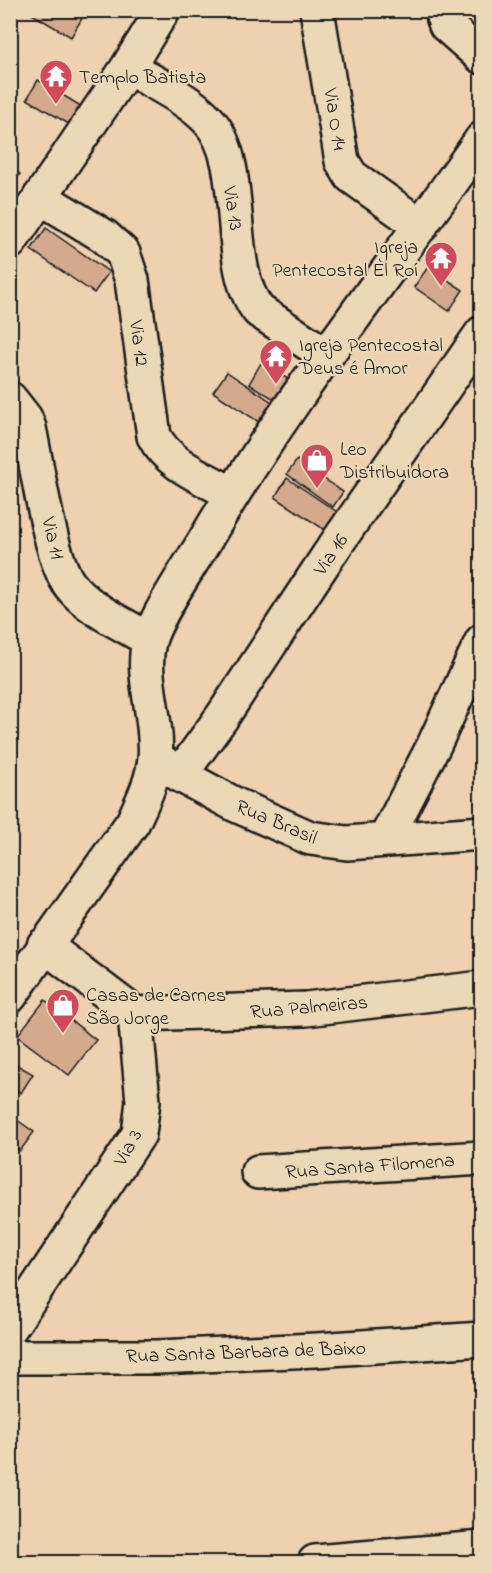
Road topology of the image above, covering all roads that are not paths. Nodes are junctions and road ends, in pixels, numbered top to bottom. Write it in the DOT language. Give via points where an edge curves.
graph roads {
  1 [pos="162,10"];
  2 [pos="317,10"];
  3 [pos="441,10"];
  4 [pos="482,57"];
  5 [pos="128,67"];
  6 [pos="482,139"];
  7 [pos="40,197"];
  8 [pos="422,226"];
  9 [pos="10,242"];
  10 [pos="482,333"];
  11 [pos="326,356"];
  12 [pos="10,399"];
  13 [pos="232,494"];
  14 [pos="150,640"];
  15 [pos="482,641"];
  16 [pos="168,766"];
  17 [pos="482,833"];
  18 [pos="385,840"];
  19 [pos="44,945"];
  20 [pos="482,988"];
  21 [pos="10,996"];
  22 [pos="135,1014"];
  23 [pos="482,1158"];
  24 [pos="258,1172"];
  25 [pos="10,1328"];
  26 [pos="482,1339"];
  27 [pos="10,1357"];
  28 [pos="482,1548"];
  29 [pos="315,1563"];
  1 -- 5 [label="street"];
  2 -- 8 [label="street, Via O 14" via="346,168 351,176"];
  3 -- 4 [label="street" via="446,26"];
  5 -- 7 [label="street"];
  5 -- 11 [label="street, Via 13" via="209,120 226,158 251,301 259,312"];
  6 -- 8 [label="street"];
  7 -- 9 [label="street"];
  7 -- 13 [label="street, Via 12" via="104,236 123,253 132,280 154,436 162,452"];
  8 -- 11 [label="street"];
  10 -- 16 [label="street, Via 16" via="222,717"];
  11 -- 13 [label="street"];
  12 -- 14 [label="street, Via 11" via="25,418 56,554 69,584 84,599"];
  13 -- 14 [label="street"];
  14 -- 16 [label="street" via="147,665"];
  15 -- 18 [label="street"];
  16 -- 18 [label="street, Rua Brasil" via="236,805 310,838 347,843"];
  16 -- 19 [label="street" via="150,783 133,822"];
  17 -- 18 [label="street, Rua Brasil"];
  19 -- 21 [label="street"];
  19 -- 22 [label="street"];
  20 -- 22 [label="street, Rua Palmeiras" via="306,1010"];
  22 -- 25 [label="street, Via 3" via="143,1101 139,1134"];
  23 -- 24 [label="street, Rua Santa Filomena"];
  26 -- 27 [label="street, Rua Santa Barbara de Baixo" via="158,1357"];
  28 -- 29 [label="street"];
}
